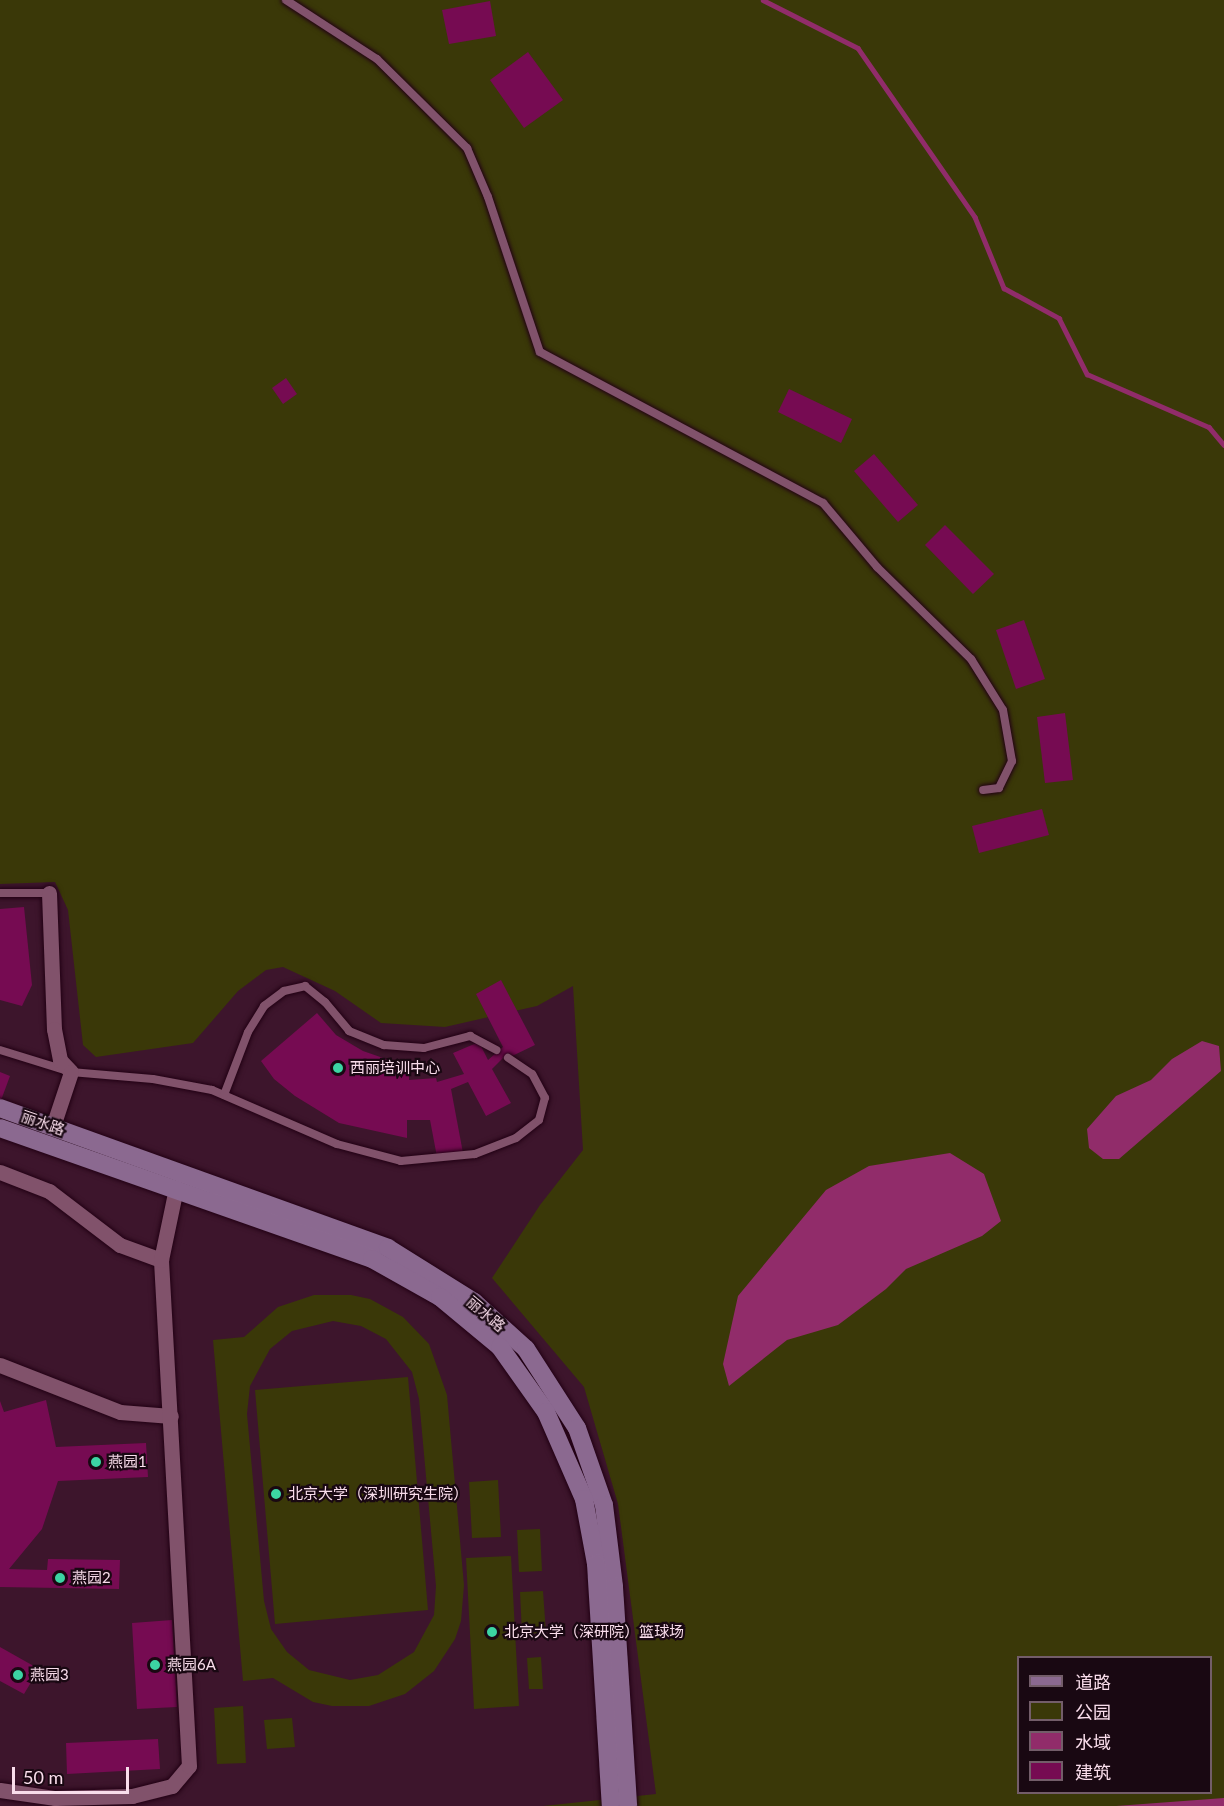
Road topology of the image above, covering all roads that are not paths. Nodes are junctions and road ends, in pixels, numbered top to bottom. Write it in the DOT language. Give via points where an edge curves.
graph roads {
  1 [pos="286,0"];
  2 [pos="983,790"];
  3 [pos="0,893"];
  4 [pos="49,893"];
  5 [pos="0,1050"];
  6 [pos="496,1050"];
  7 [pos="508,1058"];
  8 [pos="70,1072"];
  9 [pos="224,1095"];
  10 [pos="0,1108"];
  11 [pos="53,1126"];
  12 [pos="0,1128"];
  13 [pos="0,1172"];
  14 [pos="176,1188"];
  15 [pos="161,1260"];
  16 [pos="0,1365"];
  17 [pos="171,1416"];
  18 [pos="0,1790"];
  19 [pos="619,1801"];
  1 -- 2 [label="lane" via="377,59 467,148 488,197 540,352 823,503 877,567 971,659 1003,710 1012,762 999,788"];
  3 -- 4 [label="lane"];
  4 -- 8 [label="street" via="54,1029 60,1060"];
  5 -- 8 [label="lane"];
  6 -- 9 [label="lane" via="470,1036 424,1048 384,1045 349,1031 326,1002 305,986 284,991 264,1006 248,1032"];
  7 -- 9 [label="lane" via="532,1074 545,1098 539,1120 516,1138 474,1154 401,1161 337,1144"];
  8 -- 9 [label="lane" via="153,1079"];
  8 -- 11 [label="street"];
  10 -- 11 [label="main road, 丽水路"];
  11 -- 19 [label="main road, 丽水路" via="388,1248 466,1296 526,1349 577,1428 604,1505 614,1587"];
  12 -- 14 [label="main road, 丽水路"];
  13 -- 15 [label="street" via="50,1191 120,1245"];
  14 -- 15 [label="street"];
  14 -- 19 [label="main road, 丽水路" via="329,1241 394,1270 461,1311 517,1368 567,1453 590,1521"];
  15 -- 17 [label="street"];
  16 -- 17 [label="street" via="120,1412"];
  17 -- 18 [label="street" via="189,1766 172,1786 132,1796 55,1798"];
}
